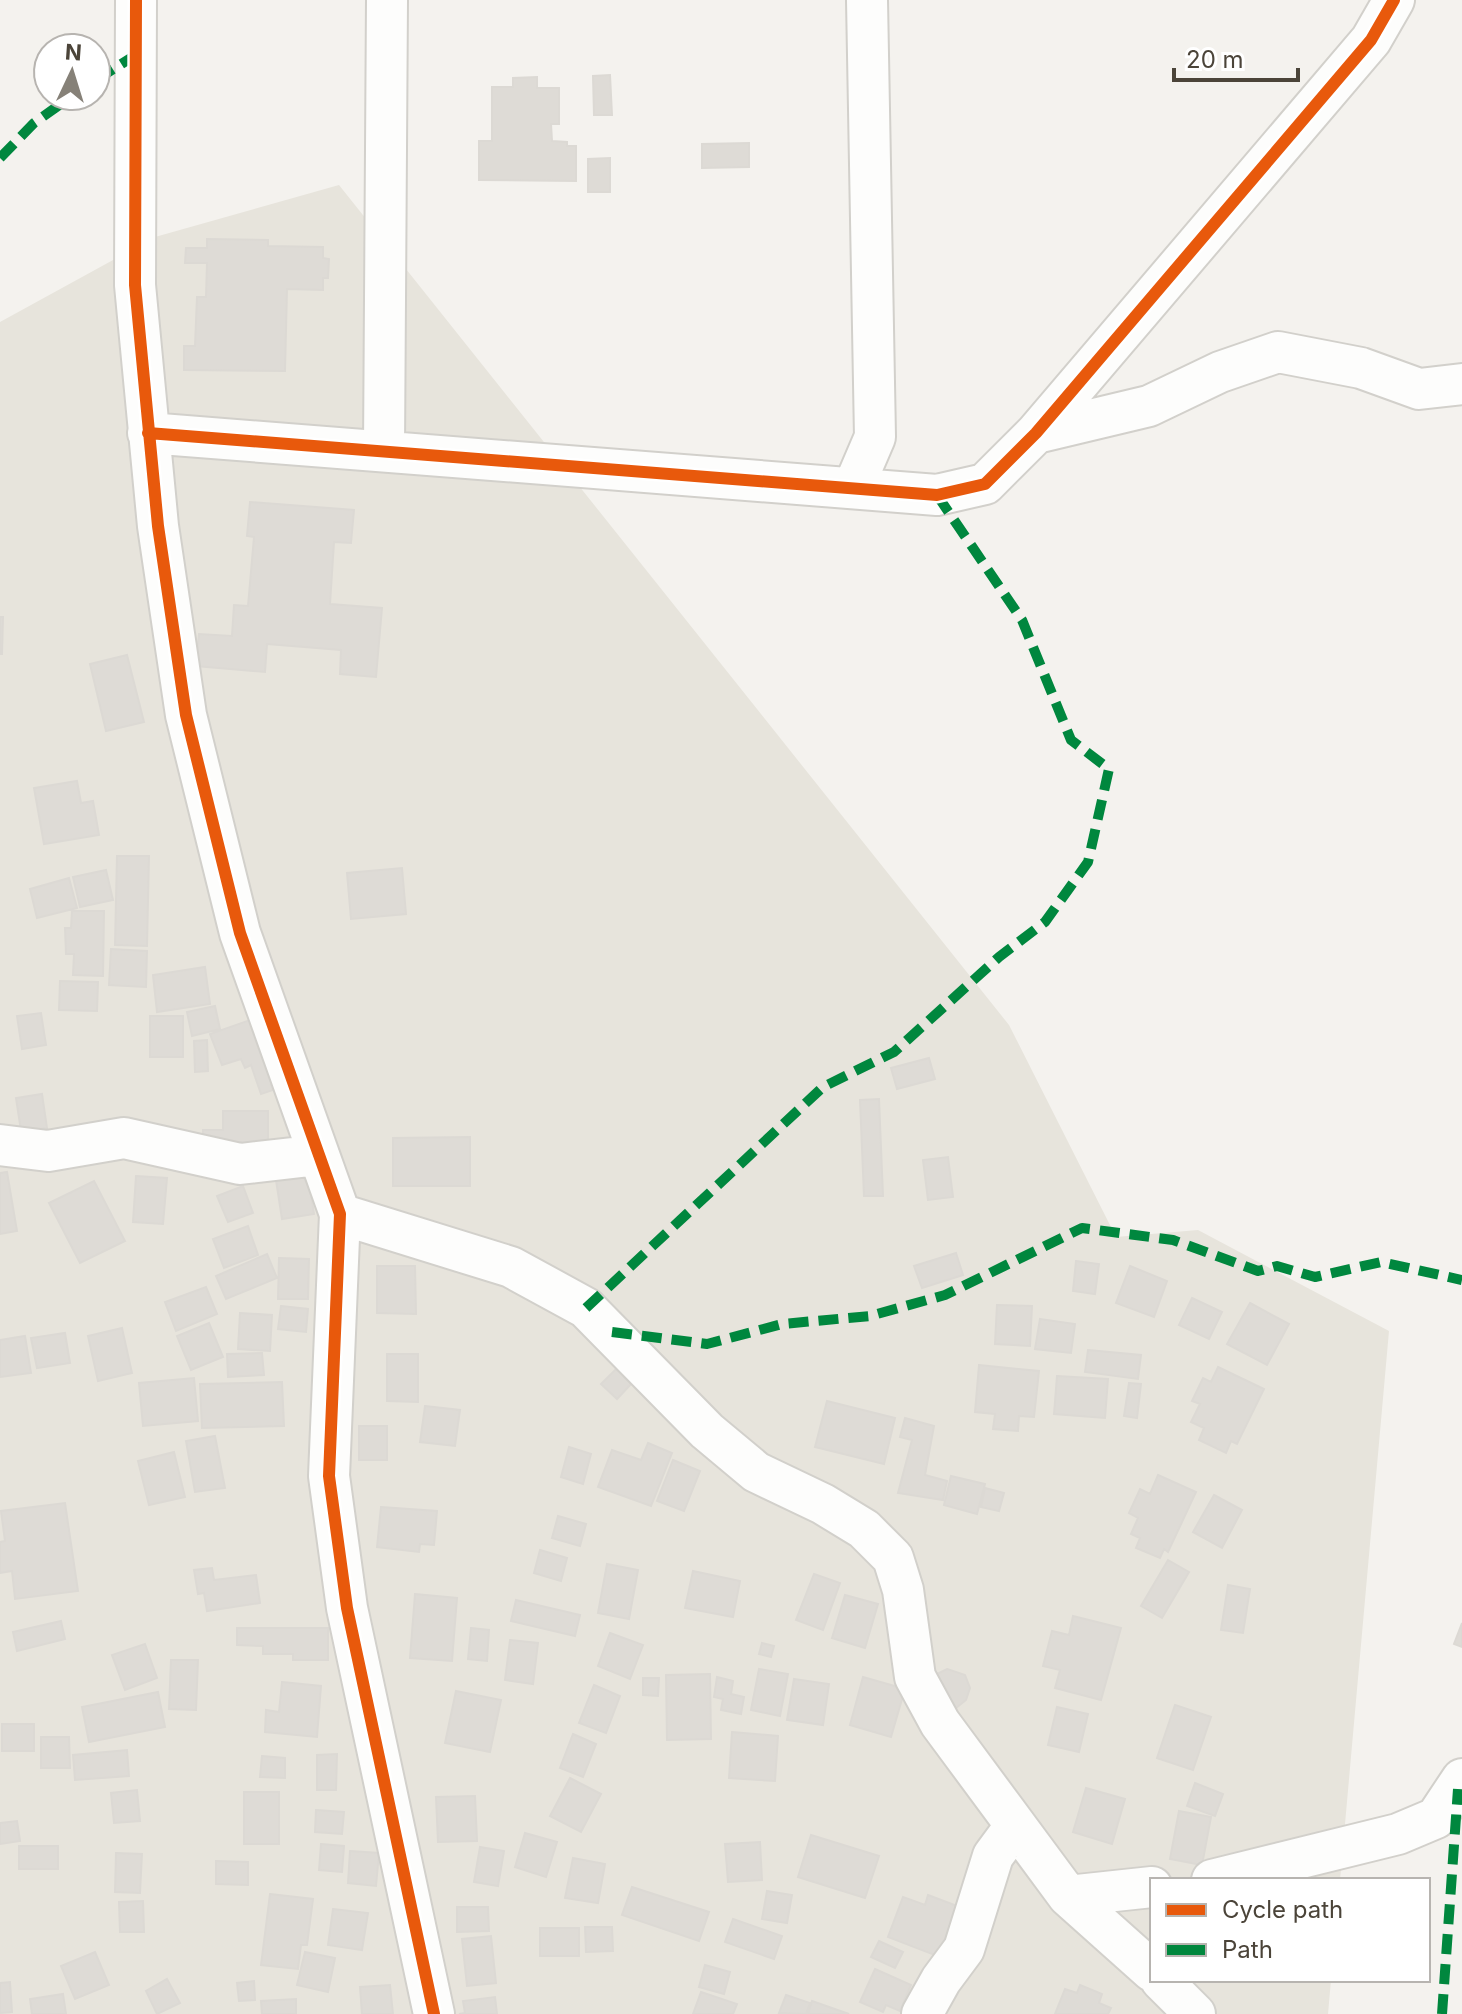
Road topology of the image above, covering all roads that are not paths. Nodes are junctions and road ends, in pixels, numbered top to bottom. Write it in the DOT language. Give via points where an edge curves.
graph roads {
  1 [pos="136,0"];
  2 [pos="387,0"];
  3 [pos="867,0"];
  4 [pos="1394,0"];
  5 [pos="1462,384"];
  6 [pos="148,433"];
  7 [pos="1036,433"];
  8 [pos="384,449"];
  9 [pos="854,486"];
  10 [pos="0,1145"];
  11 [pos="319,1155"];
  12 [pos="340,1214"];
  13 [pos="1462,1779"];
  14 [pos="1022,1836"];
  15 [pos="1220,1878"];
  16 [pos="1150,1887"];
  17 [pos="1068,1896"];
  18 [pos="1150,1969"];
  19 [pos="1163,1982"];
  20 [pos="434,2014"];
  21 [pos="922,2014"];
  22 [pos="1195,2014"];
  1 -- 6 [label="street" via="135,285"];
  2 -- 8 [label="street"];
  3 -- 9 [label="street" via="875,437"];
  4 -- 7 [label="street" via="1371,40"];
  5 -- 7 [label="street" via="1419,389 1361,368 1278,352 1149,406"];
  6 -- 8 [label="street"];
  6 -- 11 [label="street" via="186,715 240,933"];
  7 -- 9 [label="street" via="985,484 937,495"];
  8 -- 9 [label="street"];
  10 -- 11 [label="street" via="48,1151 124,1138 240,1164"];
  11 -- 12 [label="street"];
  12 -- 14 [label="street" via="511,1267 586,1308 707,1431 756,1472 864,1529 893,1558 903,1590 915,1677 940,1723"];
  12 -- 20 [label="street" via="329,1476 347,1608"];
  13 -- 15 [label="street" via="1436,1818 1398,1834"];
  14 -- 17 [label="street"];
  14 -- 21 [label="street" via="1007,1837 993,1856 964,1949"];
  16 -- 17 [label="street"];
  17 -- 18 [label="street"];
  19 -- 22 [label="street"];
}
